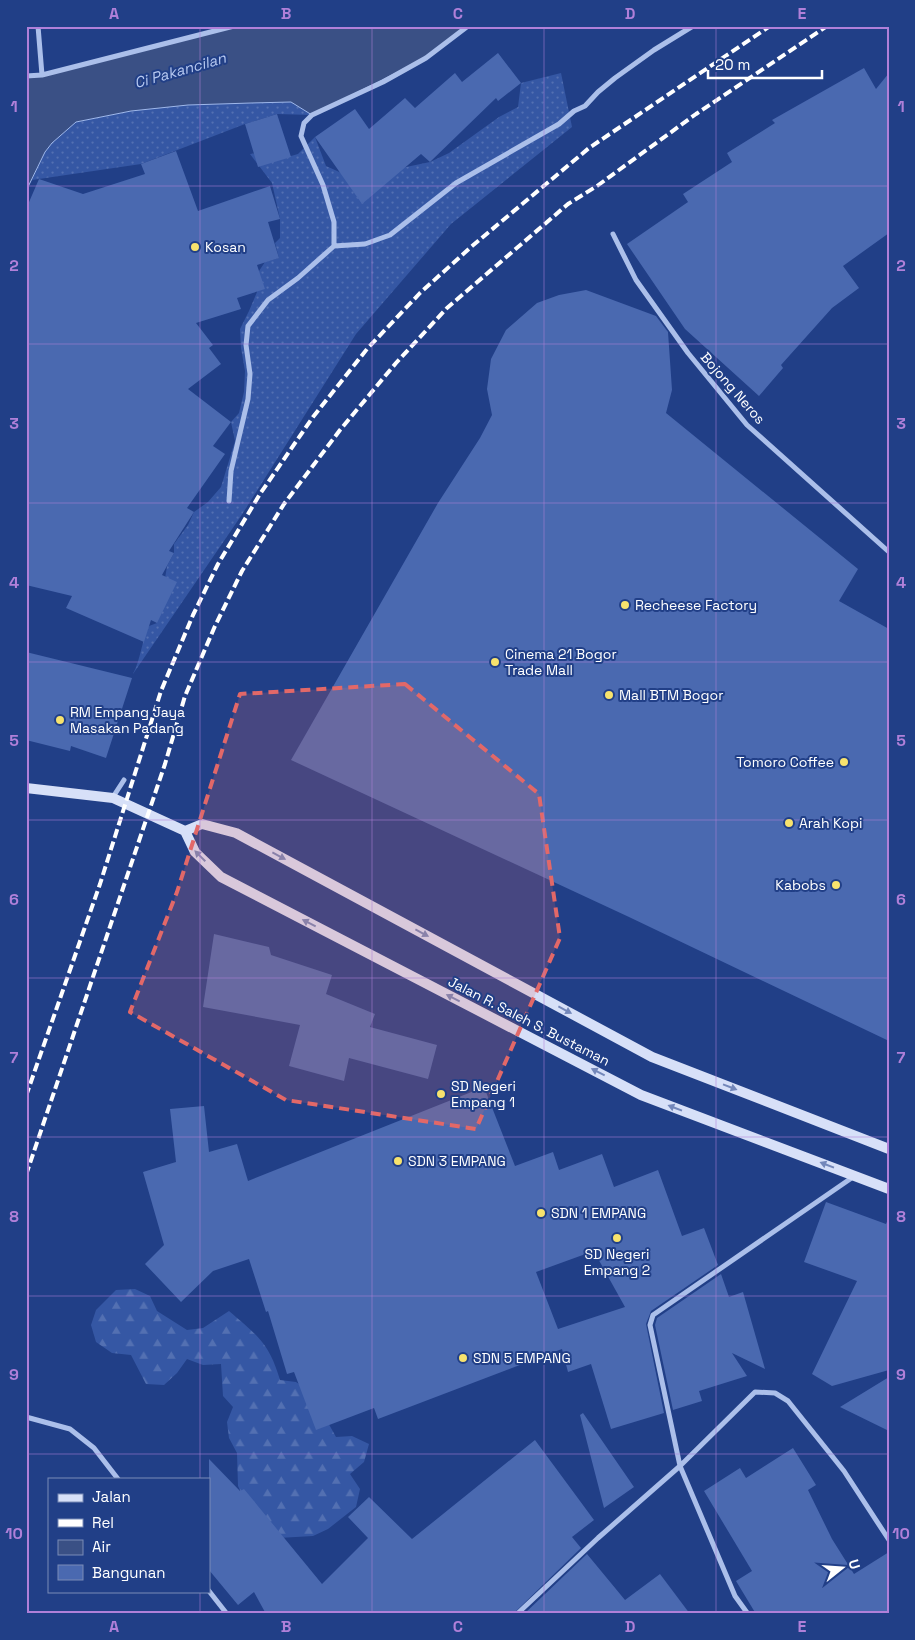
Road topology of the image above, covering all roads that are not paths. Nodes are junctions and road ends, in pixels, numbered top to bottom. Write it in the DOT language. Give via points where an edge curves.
graph roads {
  1 [pos="38,26"];
  2 [pos="234,26"];
  3 [pos="468,26"];
  4 [pos="693,26"];
  5 [pos="42,74"];
  6 [pos="26,76"];
  7 [pos="614,234"];
  8 [pos="334,246"];
  9 [pos="229,501"];
  10 [pos="889,552"];
  11 [pos="124,780"];
  12 [pos="26,788"];
  13 [pos="112,798"];
  14 [pos="185,831"];
  15 [pos="889,1149"];
  16 [pos="854,1176"];
  17 [pos="889,1189"];
  18 [pos="26,1417"];
  19 [pos="680,1466"];
  20 [pos="117,1478"];
  21 [pos="889,1540"];
  22 [pos="209,1592"];
  23 [pos="227,1614"];
  24 [pos="517,1614"];
  25 [pos="748,1614"];
  1 -- 5 [label="street"];
  2 -- 5 [label="street"];
  3 -- 8 [label="street" via="426,58 312,115 304,123 301,136 323,185 334,222"];
  4 -- 8 [label="street" via="615,78 585,106 559,124 456,183 390,235 365,244"];
  5 -- 6 [label="street"];
  7 -- 10 [label="street, Bojong Neros" via="636,280 688,353 747,426"];
  8 -- 9 [label="street" via="268,300 248,326 248,399 232,471"];
  11 -- 13 [label="street"];
  12 -- 13 [label="main road"];
  13 -- 14 [label="main road"];
  14 -- 15 [label="main road, Jalan R. Saleh S. Bustaman, one-way" via="202,824 236,834 652,1057"];
  16 -- 14 [label="main road, Jalan R. Saleh S. Bustaman, one-way" via="641,1095 221,877 194,852"];
  16 -- 17 [label="main road, Jalan R. Saleh S. Bustaman"];
  16 -- 19 [label="street" via="652,1315 650,1325"];
  18 -- 20 [label="street" via="70,1429 94,1448"];
  19 -- 21 [label="street" via="755,1392 775,1393 788,1401 844,1471"];
  19 -- 24 [label="street"];
  19 -- 25 [label="street" via="735,1596"];
  22 -- 23 [label="street"];
}
